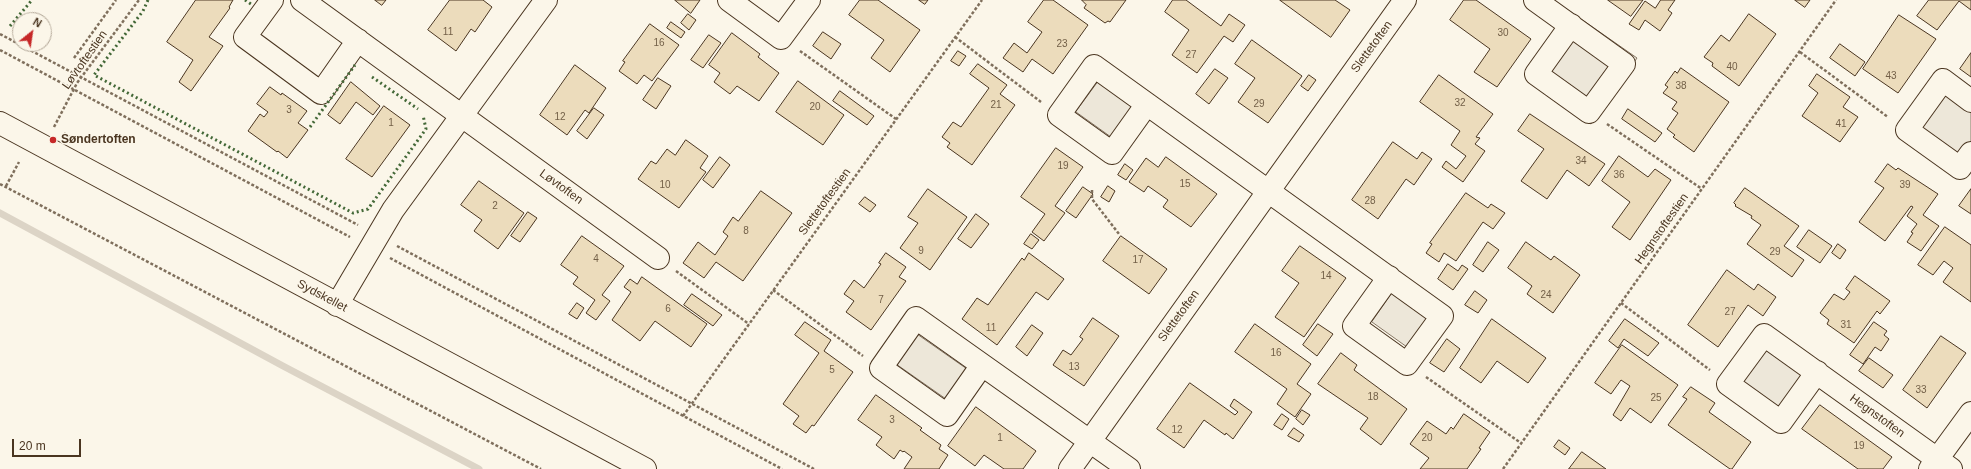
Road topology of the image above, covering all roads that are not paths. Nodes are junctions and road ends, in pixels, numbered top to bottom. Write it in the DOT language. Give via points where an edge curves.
graph roads {
  1 [pos="272,0"];
  2 [pos="302,0"];
  3 [pos="546,0"];
  4 [pos="729,0"];
  5 [pos="809,0"];
  6 [pos="1405,0"];
  7 [pos="1536,0"];
  8 [pos="1571,25"];
  9 [pos="358,40"];
  10 [pos="1971,101"];
  11 [pos="1147,104"];
  12 [pos="463,116"];
  13 [pos="0,122"];
  14 [pos="1971,153"];
  15 [pos="1269,191"];
  16 [pos="658,258"];
  17 [pos="1389,277"];
  18 [pos="337,305"];
  19 [pos="982,365"];
  20 [pos="1817,372"];
  21 [pos="1971,413"];
  22 [pos="1090,441"];
  23 [pos="1939,466"];
  24 [pos="645,469"];
  25 [pos="1070,469"];
  26 [pos="1129,469"];
  1 -- 9 [label="street" via="245,37 321,93"];
  2 -- 9 [label="street, Løvtoften"];
  3 -- 12 [label="street"];
  4 -- 5 [label="street" via="781,38"];
  6 -- 15 [label="street, Slettetoften"];
  7 -- 8 [label="street"];
  8 -- 8 [label="street" via="1624,64 1590,112 1536,74"];
  9 -- 12 [label="street, Løvtoften"];
  10 -- 14 [label="street" via="1943,80 1907,130 1960,168"];
  11 -- 11 [label="street" via="1112,153 1059,115 1094,66"];
  11 -- 15 [label="street"];
  12 -- 16 [label="street, Løvtoften"];
  12 -- 18 [label="street" via="393,210"];
  13 -- 18 [label="street, Sydskellet"];
  15 -- 17 [label="street"];
  15 -- 22 [label="street, Slettetoften"];
  17 -- 17 [label="street" via="1442,316 1407,364 1354,326"];
  18 -- 24 [label="street, Sydskellet"];
  19 -- 19 [label="street" via="916,318 881,368 947,415"];
  19 -- 22 [label="street"];
  20 -- 20 [label="street, Hegnstoften" via="1781,422 1728,384 1764,334"];
  20 -- 23 [label="street, Hegnstoften"];
  21 -- 23 [label="street, Hegnstoften"];
  22 -- 25 [label="street, Slettetoften"];
  22 -- 26 [label="street"];
}
